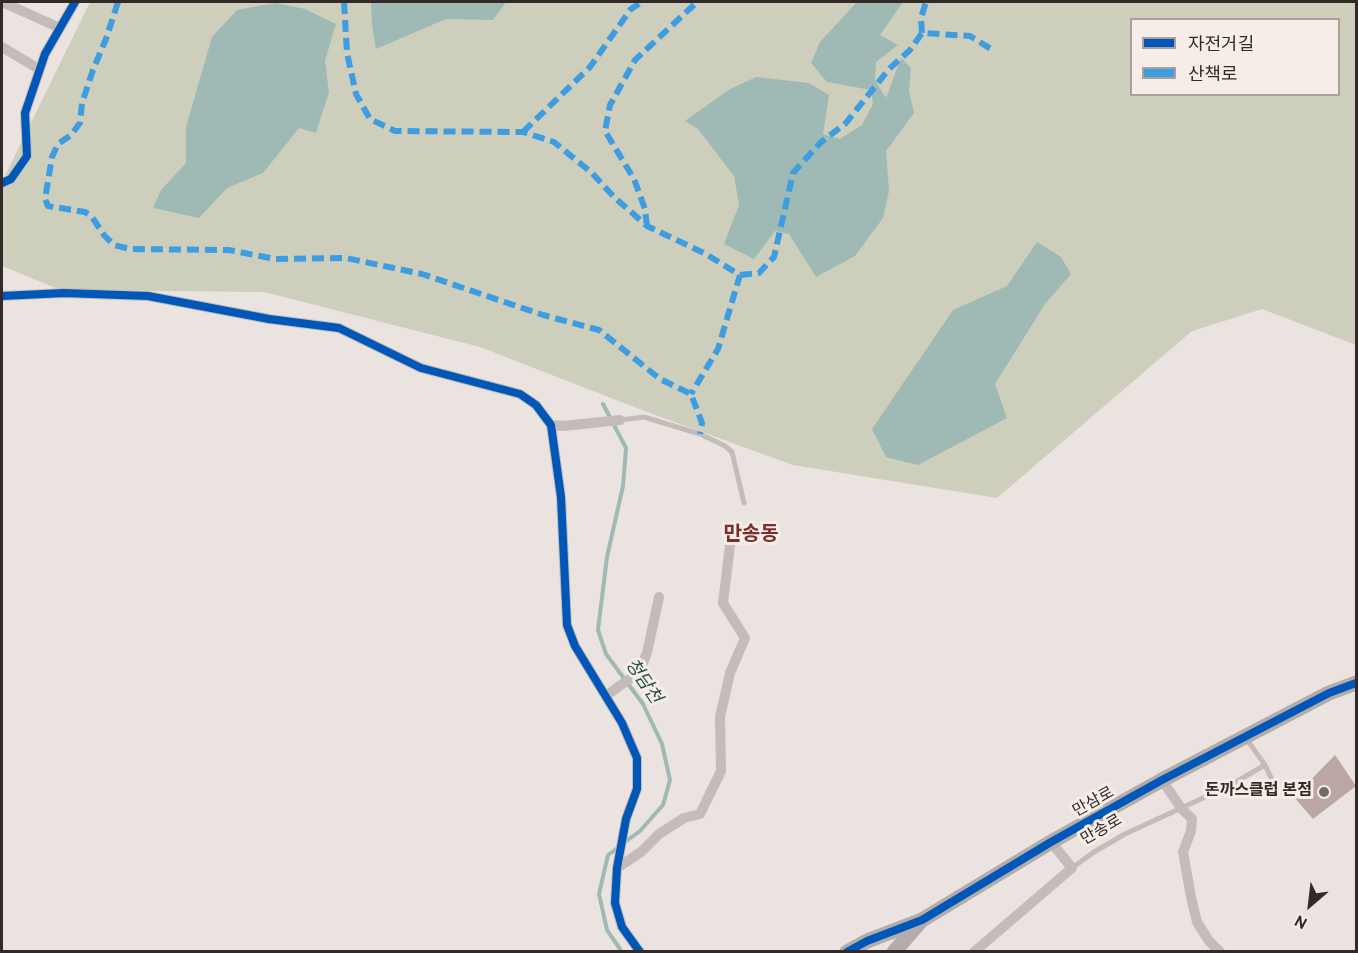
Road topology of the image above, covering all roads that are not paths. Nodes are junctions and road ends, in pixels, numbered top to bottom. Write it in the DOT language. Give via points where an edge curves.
graph roads {
  1 [pos="2,2"];
  2 [pos="75,2"];
  3 [pos="60,28"];
  4 [pos="2,47"];
  5 [pos="39,69"];
  6 [pos="2,183"];
  7 [pos="2,296"];
  8 [pos="620,420"];
  9 [pos="551,425"];
  10 [pos="744,502"];
  11 [pos="732,529"];
  12 [pos="659,597"];
  13 [pos="1356,682"];
  14 [pos="607,695"];
  15 [pos="1244,736"];
  16 [pos="1264,765"];
  17 [pos="1162,780"];
  18 [pos="1274,784"];
  19 [pos="1181,808"];
  20 [pos="1051,842"];
  21 [pos="617,868"];
  22 [pos="1072,868"];
  23 [pos="922,920"];
  24 [pos="640,951"];
  25 [pos="847,951"];
  26 [pos="894,951"];
  27 [pos="974,951"];
  28 [pos="1220,951"];
  1 -- 3 [label="street"];
  2 -- 3 [label="street"];
  3 -- 5 [label="street"];
  4 -- 5 [label="street"];
  5 -- 6 [label="street" via="24,113 27,156 11,179"];
  7 -- 9 [label="street" via="148,296 339,328 421,368 520,394 536,405"];
  8 -- 9 [label="street"];
  8 -- 10 [label="lane" via="644,417 725,446 732,452"];
  9 -- 14 [label="street" via="561,497 567,625 575,646"];
  11 -- 21 [label="street" via="723,603 745,638 730,674 720,717 721,771 700,814 684,818 659,834"];
  12 -- 14 [label="street" via="639,672"];
  13 -- 15 [label="street, 만삼로"];
  14 -- 21 [label="street" via="638,758 637,789 626,819"];
  15 -- 16 [label="lane"];
  15 -- 17 [label="street, 만삼로"];
  16 -- 18 [label="lane"];
  16 -- 19 [label="lane, 만송로"];
  17 -- 19 [label="street"];
  17 -- 20 [label="street, 만삼로"];
  19 -- 22 [label="lane, 만송로" via="1125,834"];
  19 -- 28 [label="street" via="1192,819 1183,852 1197,921"];
  20 -- 22 [label="street"];
  20 -- 23 [label="street, 만삼로"];
  21 -- 24 [label="street" via="615,903 622,927"];
  22 -- 27 [label="street, 만송로"];
  23 -- 25 [label="street, 만삼로"];
  23 -- 26 [label="street"];
}
